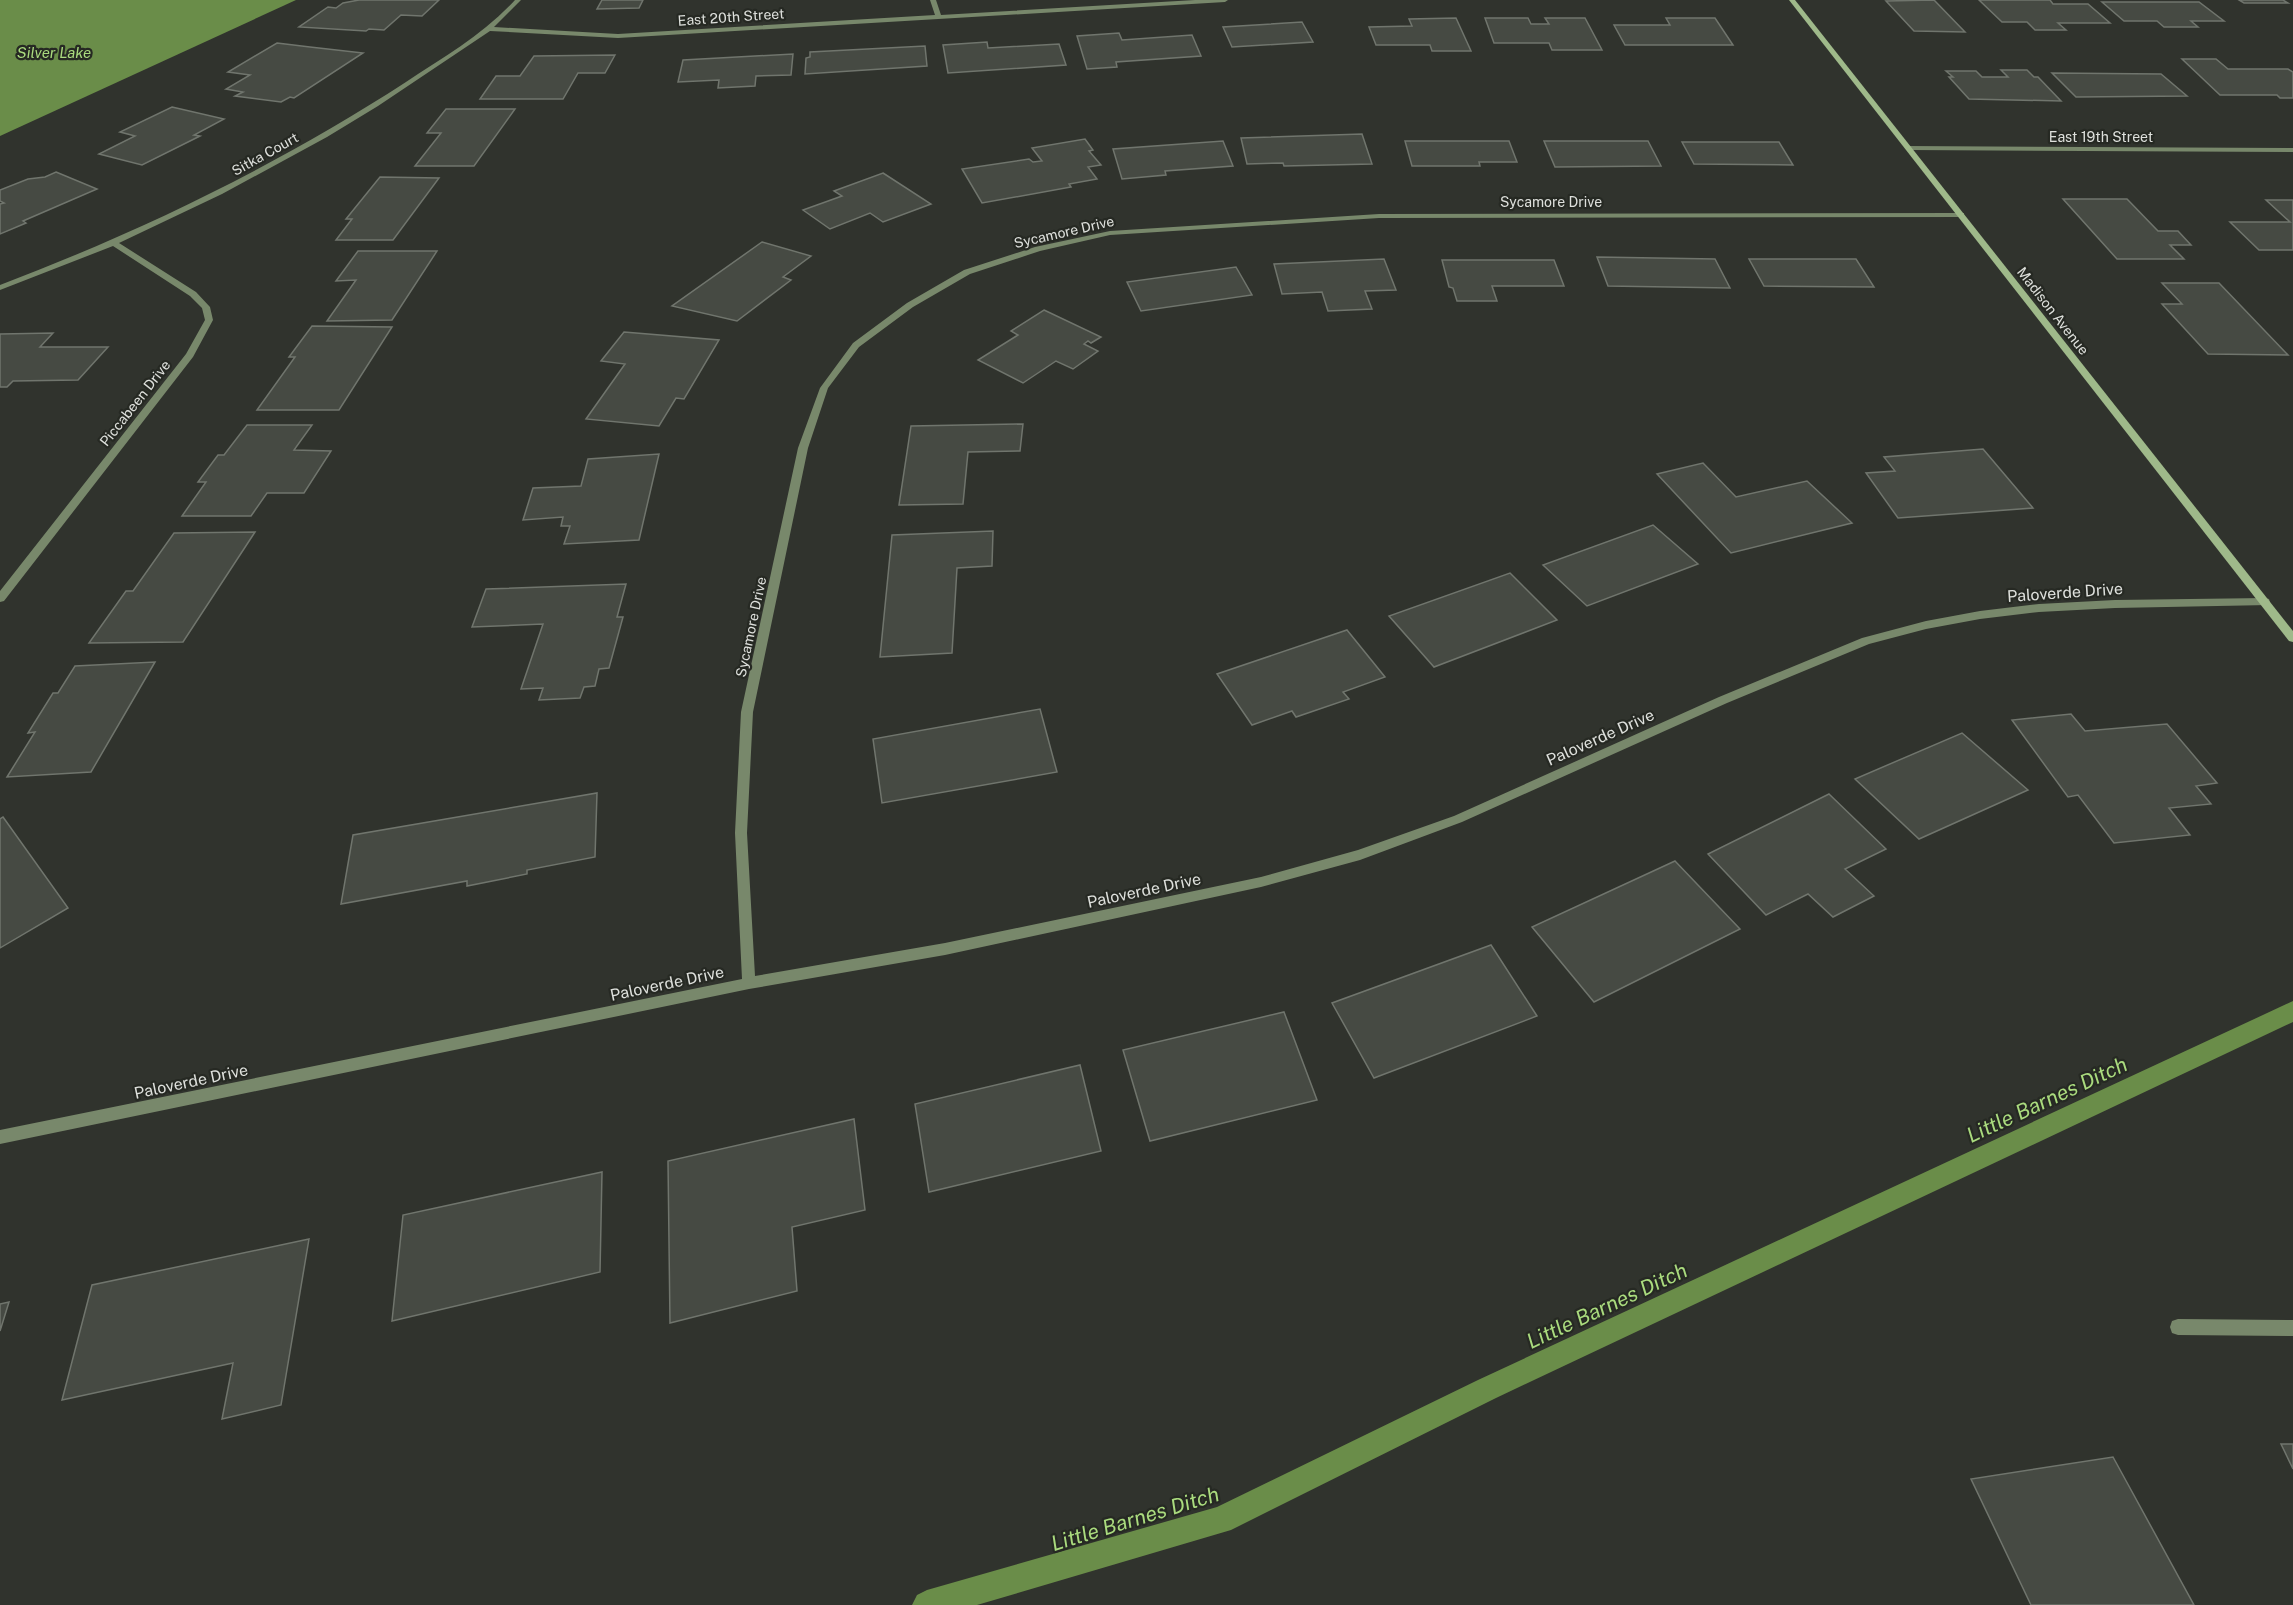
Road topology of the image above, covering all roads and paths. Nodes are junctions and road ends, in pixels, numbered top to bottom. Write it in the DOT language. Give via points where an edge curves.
graph roads {
  1 [pos="519,0"];
  2 [pos="933,0"];
  3 [pos="1225,0"];
  4 [pos="1792,0"];
  5 [pos="938,16"];
  6 [pos="491,29"];
  7 [pos="1909,148"];
  8 [pos="2293,150"];
  9 [pos="1961,215"];
  10 [pos="114,243"];
  11 [pos="0,288"];
  12 [pos="0,598"];
  13 [pos="2265,602"];
  14 [pos="2293,638"];
  15 [pos="750,983"];
  16 [pos="0,1137"];
  17 [pos="2178,1327"];
  18 [pos="2293,1328"];
  1 -- 6 [label="street, Sitka Court"];
  2 -- 5 [label="street"];
  3 -- 5 [label="street, East 20th Street"];
  4 -- 7 [label="main road, Madison Avenue"];
  5 -- 6 [label="street, East 20th Street" via="618,36"];
  6 -- 10 [label="street, Sitka Court" via="374,107 270,167"];
  7 -- 8 [label="street, East 19th Street"];
  7 -- 9 [label="main road, Madison Avenue"];
  9 -- 13 [label="main road, Madison Avenue"];
  9 -- 15 [label="street, Sycamore Drive" via="1379,216 1132,231 1017,255 967,272 910,305 856,345 825,388 803,448 747,712 741,833"];
  10 -- 11 [label="street, Sitka Court"];
  10 -- 12 [label="street, Piccabeen Drive" via="193,294 206,307 209,320 189,355"];
  13 -- 14 [label="main road, Madison Avenue"];
  13 -- 15 [label="street, Paloverde Drive" via="2039,608 1980,615 1866,641 1723,700 1458,819 1360,855 1261,882 945,949"];
  15 -- 16 [label="street, Paloverde Drive"];
  17 -- 18 [label="street"];
}
